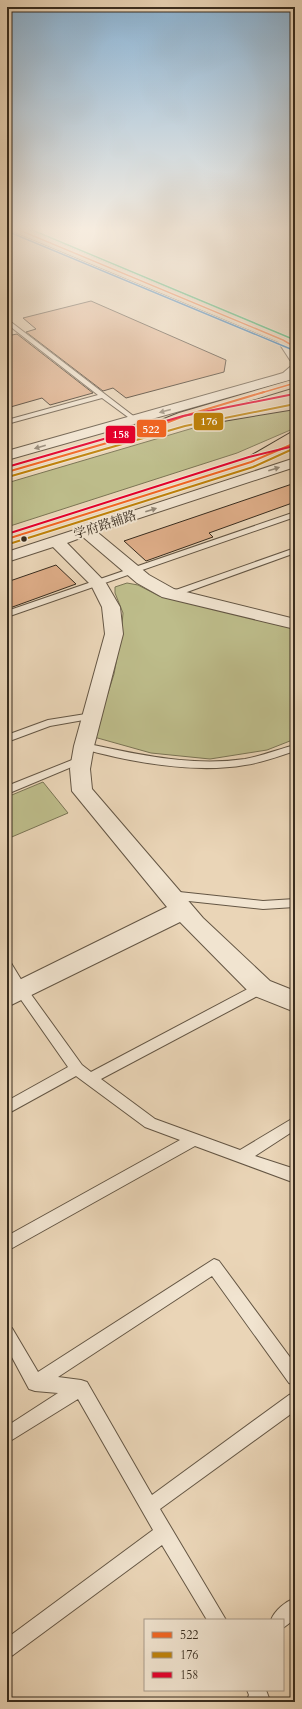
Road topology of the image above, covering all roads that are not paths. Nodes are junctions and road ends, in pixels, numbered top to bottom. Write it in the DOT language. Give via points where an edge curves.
graph roads {
  1 [pos="210,307"];
  2 [pos="214,307"];
  3 [pos="7,321"];
  4 [pos="293,340"];
  5 [pos="295,358"];
  6 [pos="295,370"];
  7 [pos="295,383"];
  8 [pos="101,396"];
  9 [pos="295,399"];
  10 [pos="295,405"];
  11 [pos="134,420"];
  12 [pos="184,421"];
  13 [pos="7,422"];
  14 [pos="138,434"];
  15 [pos="295,436"];
  16 [pos="295,443"];
  17 [pos="295,451"];
  18 [pos="7,456"];
  19 [pos="251,462"];
  20 [pos="295,462"];
  21 [pos="7,472"];
  22 [pos="295,514"];
  23 [pos="86,531"];
  24 [pos="7,539"];
  25 [pos="56,541"];
  26 [pos="295,550"];
  27 [pos="7,557"];
  28 [pos="133,570"];
  29 [pos="98,583"];
  30 [pos="173,594"];
  31 [pos="7,614"];
  32 [pos="295,624"];
  33 [pos="92,716"];
  34 [pos="7,739"];
  35 [pos="295,748"];
  36 [pos="83,753"];
  37 [pos="7,790"];
  38 [pos="176,903"];
  39 [pos="295,903"];
  40 [pos="7,966"];
  41 [pos="261,988"];
  42 [pos="14,993"];
  43 [pos="295,1002"];
  44 [pos="77,1069"];
  45 [pos="90,1078"];
  46 [pos="7,1108"];
  47 [pos="295,1123"];
  48 [pos="194,1139"];
  49 [pos="241,1157"];
  50 [pos="295,1176"];
  51 [pos="7,1244"];
  52 [pos="7,1334"];
  53 [pos="295,1377"];
  54 [pos="35,1383"];
  55 [pos="80,1388"];
  56 [pos="295,1401"];
  57 [pos="7,1435"];
  58 [pos="149,1507"];
  59 [pos="164,1533"];
  60 [pos="295,1607"];
  61 [pos="216,1619"];
  62 [pos="281,1619"];
  63 [pos="7,1648"];
  64 [pos="256,1691"];
  65 [pos="255,1702"];
  1 -- 4 [label="main road"];
  2 -- 4 [label="main road"];
  3 -- 8 [label="lane"];
  4 -- 5 [label="street"];
  6 -- 11 [label="street, one-way" via="288,376"];
  7 -- 14 [label="main road" via="184,416"];
  8 -- 11 [label="lane"];
  8 -- 13 [label="lane"];
  9 -- 12 [label="main road"];
  10 -- 12 [label="main road"];
  11 -- 18 [label="street, one-way"];
  12 -- 14 [label="main road"];
  14 -- 21 [label="main road"];
  15 -- 19 [label="main road"];
  16 -- 19 [label="main road"];
  17 -- 19 [label="main road"];
  19 -- 24 [label="main road"];
  23 -- 20 [label="street, 学府路辅路, one-way"];
  22 -- 28 [label="lane"];
  23 -- 25 [label="street, 学府路辅路"];
  23 -- 28 [label="street"];
  25 -- 27 [label="street, 学府路辅路"];
  25 -- 29 [label="street"];
  26 -- 30 [label="lane"];
  28 -- 29 [label="lane"];
  28 -- 30 [label="street" via="143,579"];
  29 -- 31 [label="lane"];
  29 -- 33 [label="street" via="111,608 114,634"];
  30 -- 32 [label="street"];
  33 -- 34 [label="lane" via="48,723"];
  33 -- 36 [label="street"];
  35 -- 36 [label="lane" via="245,762 200,765"];
  36 -- 37 [label="lane"];
  36 -- 38 [label="street" via="80,770 82,791"];
  38 -- 39 [label="lane" via="263,906"];
  38 -- 41 [label="street"];
  38 -- 42 [label="street"];
  40 -- 42 [label="lane"];
  41 -- 43 [label="street"];
  41 -- 45 [label="lane"];
  42 -- 44 [label="lane"];
  44 -- 45 [label="lane"];
  44 -- 46 [label="lane"];
  45 -- 48 [label="lane" via="150,1123"];
  47 -- 49 [label="lane"];
  48 -- 49 [label="lane"];
  48 -- 51 [label="lane"];
  49 -- 50 [label="lane"];
  52 -- 54 [label="lane"];
  53 -- 54 [label="lane" via="214,1266"];
  54 -- 55 [label="lane"];
  55 -- 57 [label="lane"];
  55 -- 58 [label="lane"];
  56 -- 58 [label="lane"];
  58 -- 59 [label="lane"];
  59 -- 61 [label="lane"];
  59 -- 63 [label="lane"];
  60 -- 62 [label="lane"];
  64 -- 65 [label="lane" via="260,1698"];
}
